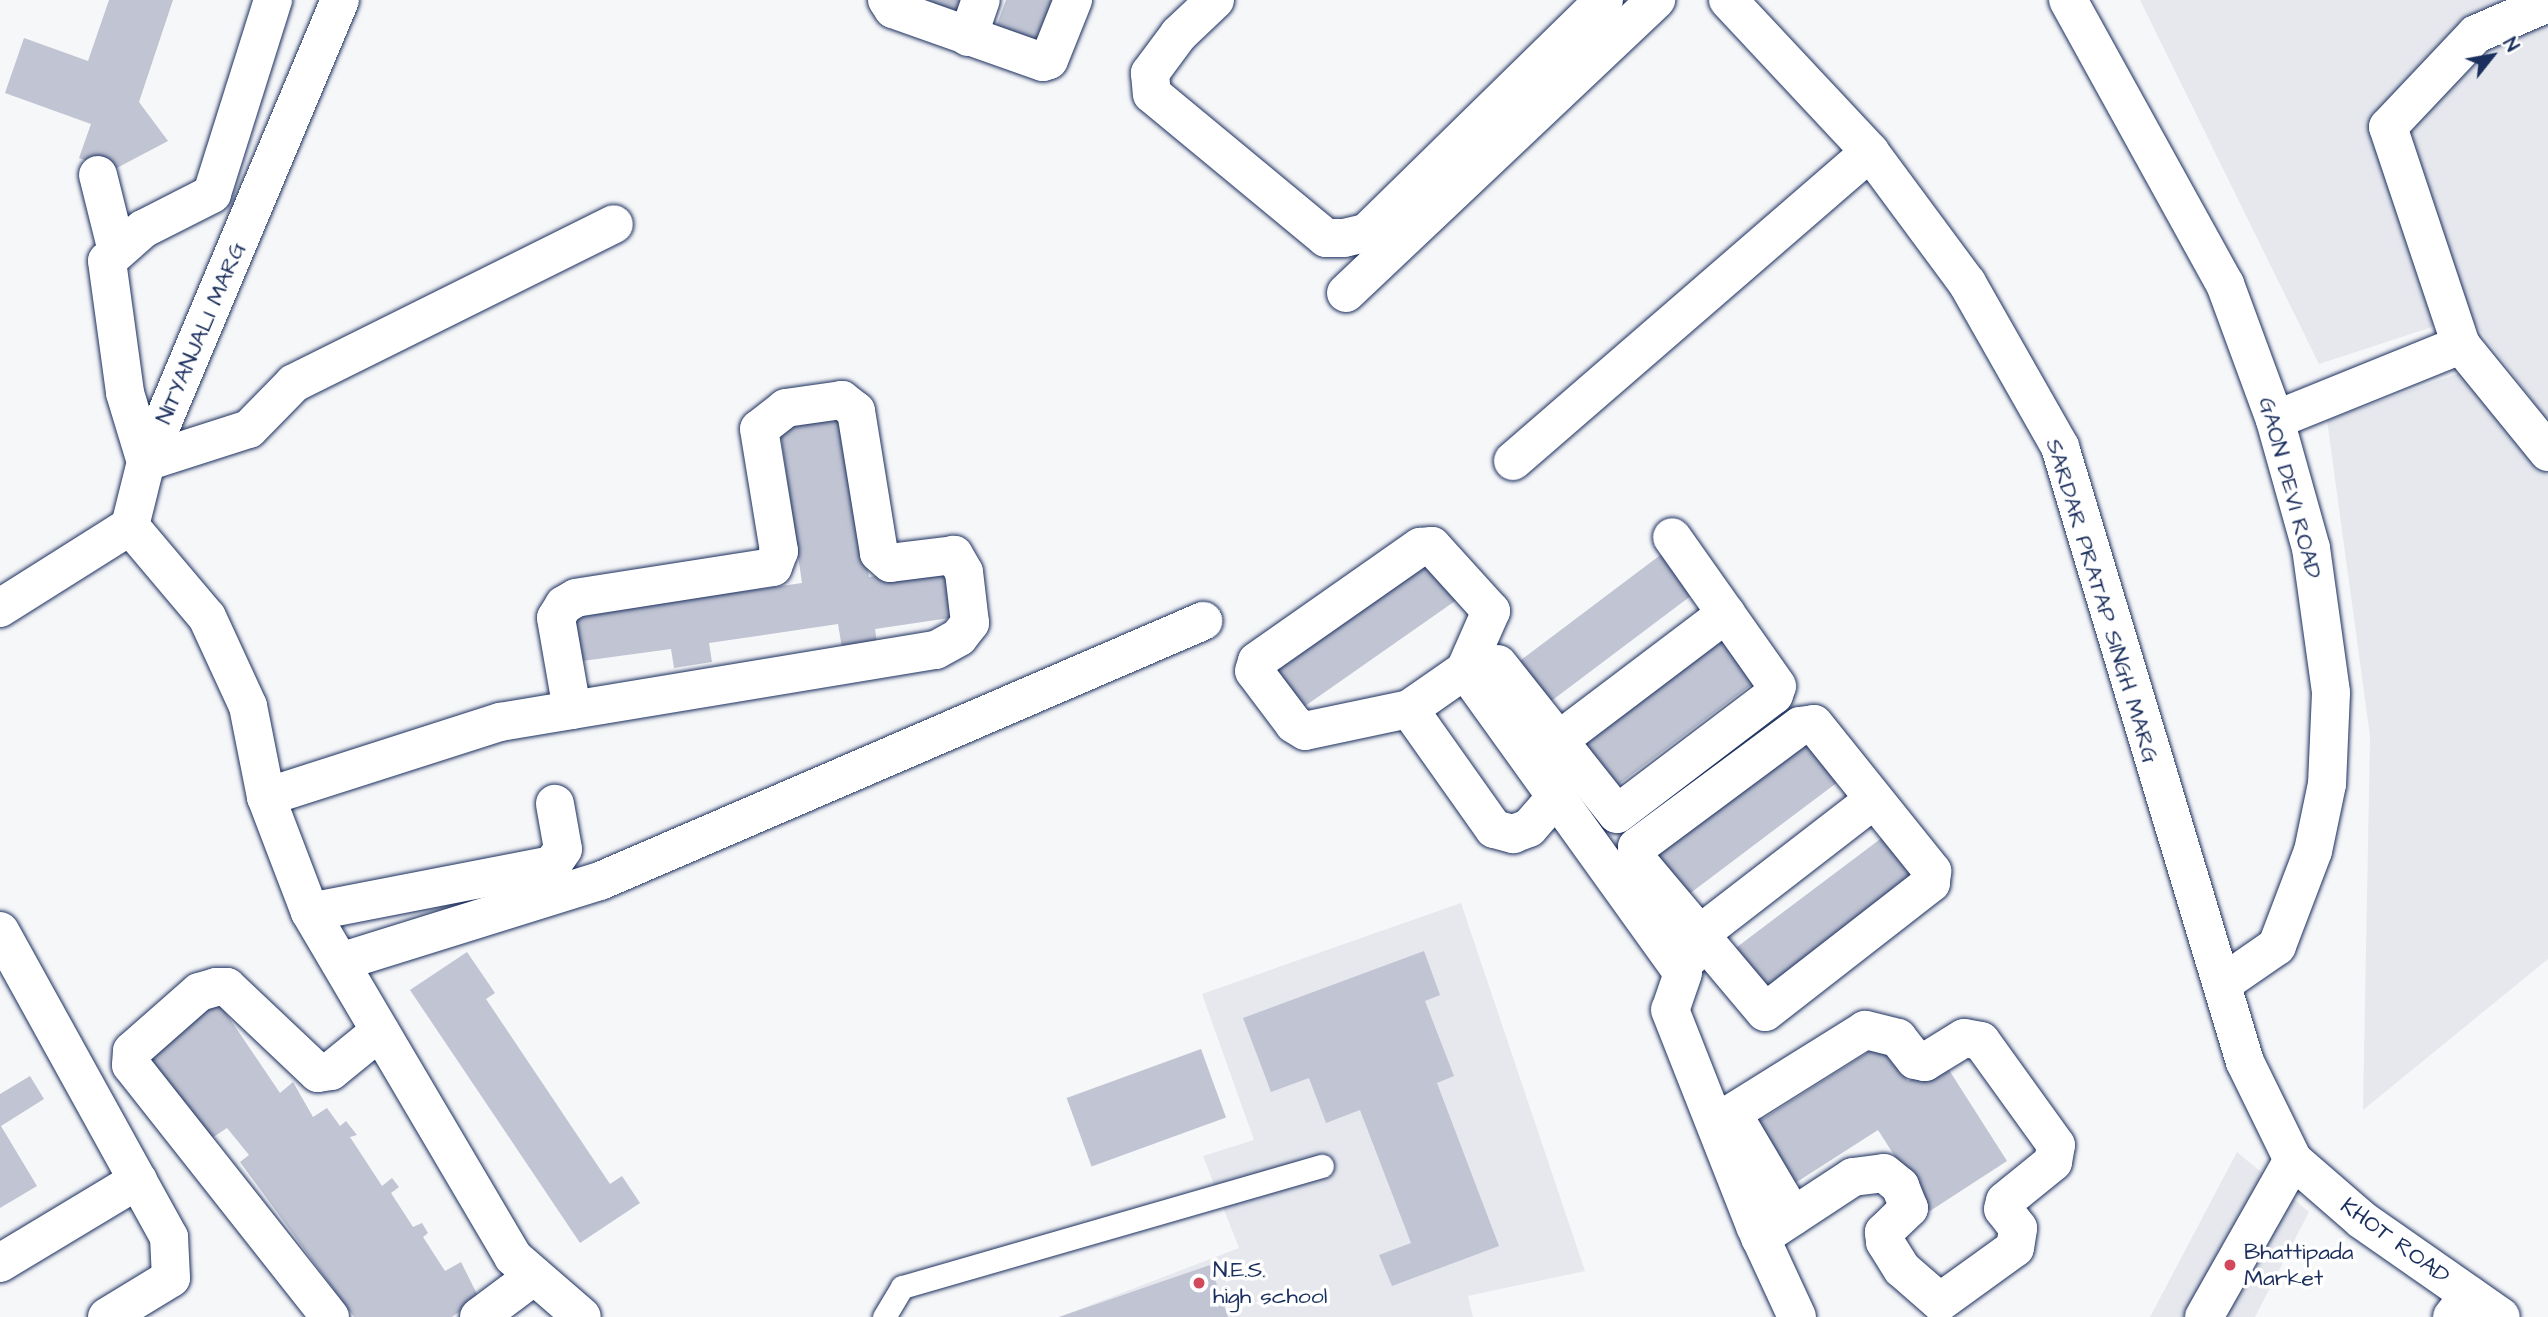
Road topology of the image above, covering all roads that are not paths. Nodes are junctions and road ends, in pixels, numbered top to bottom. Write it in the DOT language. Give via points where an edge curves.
graph roads {
  1 [pos="273,0"];
  2 [pos="340,0"];
  3 [pos="886,0"];
  4 [pos="981,0"];
  5 [pos="1073,0"];
  6 [pos="1215,0"];
  7 [pos="1604,0"];
  8 [pos="1656,0"];
  9 [pos="1728,0"];
  10 [pos="2068,0"];
  11 [pos="2548,3"];
  12 [pos="968,37"];
  13 [pos="1870,152"];
  14 [pos="98,175"];
  15 [pos="614,224"];
  16 [pos="117,251"];
  17 [pos="1346,293"];
  18 [pos="2461,345"];
  19 [pos="2275,420"];
  20 [pos="2548,452"];
  21 [pos="1513,461"];
  22 [pos="146,462"];
  23 [pos="130,526"];
  24 [pos="1672,537"];
  25 [pos="0,608"];
  26 [pos="1726,614"];
  27 [pos="1203,621"];
  28 [pos="1482,667"];
  29 [pos="1409,709"];
  30 [pos="572,710"];
  31 [pos="1544,751"];
  32 [pos="266,797"];
  33 [pos="1556,797"];
  34 [pos="1872,801"];
  35 [pos="555,804"];
  36 [pos="310,912"];
  37 [pos="0,931"];
  38 [pos="1700,934"];
  39 [pos="340,962"];
  40 [pos="1683,973"];
  41 [pos="2222,984"];
  42 [pos="380,1031"];
  43 [pos="2293,1160"];
  44 [pos="1322,1166"];
  45 [pos="138,1180"];
  46 [pos="1793,1216"];
  47 [pos="1760,1238"];
  48 [pos="0,1263"];
  49 [pos="534,1276"];
  50 [pos="2461,1306"];
  51 [pos="107,1317"];
  52 [pos="330,1317"];
  53 [pos="478,1317"];
  54 [pos="582,1317"];
  55 [pos="884,1317"];
  56 [pos="1797,1317"];
  57 [pos="2204,1317"];
  58 [pos="2501,1317"];
  1 -- 16 [label="street" via="212,194 143,229"];
  2 -- 22 [label="street, NITYANJALI MARG"];
  3 -- 12 [label="street" via="893,9"];
  4 -- 12 [label="street"];
  5 -- 12 [label="street" via="1049,60 1042,62"];
  6 -- 7 [label="street" via="1179,34 1150,73 1152,94 1326,238 1366,233"];
  8 -- 17 [label="street"];
  9 -- 13 [label="street, SARDAR PRATAP SINGH MARG"];
  10 -- 19 [label="street, GAON DEVI ROAD" via="2225,284"];
  11 -- 18 [label="street" via="2476,34 2388,127"];
  13 -- 21 [label="street"];
  13 -- 41 [label="street, SARDAR PRATAP SINGH MARG" via="1967,283 2060,447"];
  14 -- 16 [label="street"];
  15 -- 22 [label="street" via="294,383 249,429"];
  16 -- 22 [label="street" via="107,261 105,277 125,393"];
  18 -- 19 [label="street"];
  18 -- 20 [label="street"];
  19 -- 41 [label="street, GAON DEVI ROAD" via="2311,548 2328,667 2327,784 2312,852 2277,946"];
  22 -- 23 [label="street, NITYANJALI MARG"];
  23 -- 25 [label="street"];
  23 -- 32 [label="street" via="207,617 248,705"];
  24 -- 26 [label="street"];
  26 -- 31 [label="street"];
  26 -- 31 [label="street" via="1777,686 1774,695 1617,814"];
  27 -- 39 [label="street" via="600,881"];
  28 -- 29 [label="street"];
  28 -- 29 [label="street" via="1491,611 1432,546 1420,547 1270,650 1254,671 1294,724 1305,731"];
  28 -- 31 [label="street"];
  29 -- 33 [label="street" via="1494,829 1513,834 1529,828"];
  30 -- 30 [label="street" via="556,618 564,606 576,598 773,568 779,551 759,429 786,408 842,400 856,411 879,553 890,563 954,555 964,572 971,623 959,638 936,650"];
  30 -- 32 [label="street" via="500,722"];
  31 -- 33 [label="street"];
  32 -- 36 [label="street"];
  33 -- 40 [label="street"];
  34 -- 38 [label="street"];
  34 -- 38 [label="street" via="1932,871 1931,883 1765,1012"];
  34 -- 38 [label="street" via="1814,723 1800,726 1637,846 1638,861"];
  35 -- 36 [label="street" via="563,849 552,865"];
  36 -- 39 [label="street"];
  37 -- 45 [label="street"];
  38 -- 40 [label="street"];
  39 -- 42 [label="street"];
  40 -- 47 [label="street" via="1670,1010"];
  41 -- 43 [label="street, SARDAR PRATAP SINGH MARG" via="2245,1062"];
  42 -- 49 [label="street" via="513,1257"];
  42 -- 52 [label="street" via="331,1071 318,1073 228,987 216,987 199,992 132,1051 131,1065"];
  43 -- 50 [label="street, KHOT ROAD"];
  43 -- 57 [label="street"];
  44 -- 55 [label="lane" via="902,1287"];
  45 -- 48 [label="street"];
  45 -- 51 [label="street" via="169,1237 171,1278"];
  46 -- 46 [label="street" via="1853,1177 1884,1173 1900,1186 1909,1208 1884,1232 1885,1242 1902,1269 1940,1302 2015,1248 2018,1228 2003,1209 2005,1202 2053,1162 2056,1144 1981,1041 1964,1038 1925,1062 1915,1060 1898,1038 1865,1031 1732,1113"];
  46 -- 47 [label="street"];
  47 -- 56 [label="street"];
  49 -- 53 [label="street"];
  49 -- 54 [label="street"];
  50 -- 58 [label="street, KHOT ROAD"];
}
